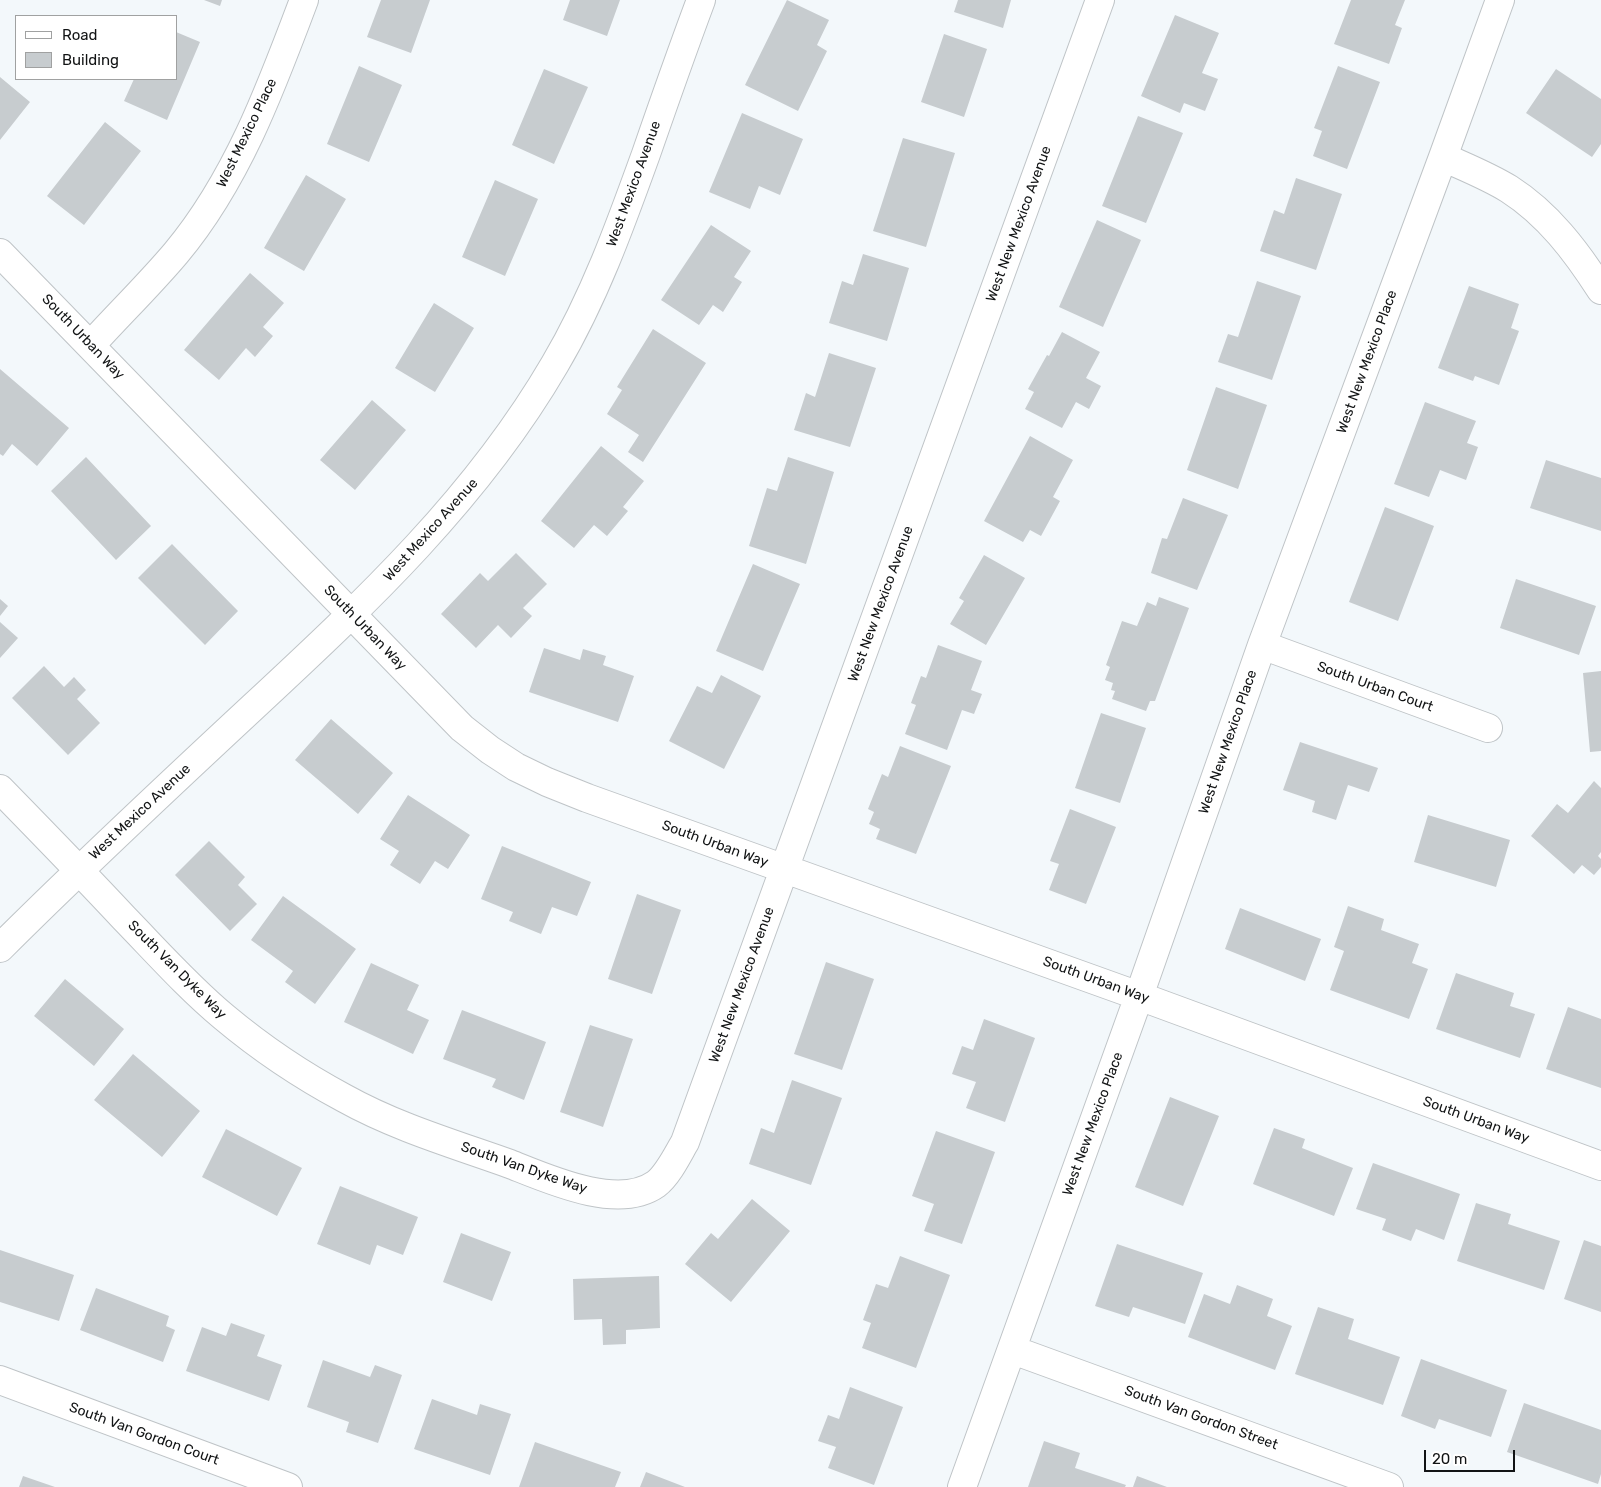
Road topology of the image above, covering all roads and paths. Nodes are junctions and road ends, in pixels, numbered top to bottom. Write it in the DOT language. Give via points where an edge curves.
graph roads {
  1 [pos="304,0"];
  2 [pos="700,0"];
  3 [pos="1100,0"];
  4 [pos="1500,0"];
  5 [pos="1443,157"];
  6 [pos="0,253"];
  7 [pos="1601,290"];
  8 [pos="91,345"];
  9 [pos="353,615"];
  10 [pos="1262,645"];
  11 [pos="1488,728"];
  12 [pos="0,789"];
  13 [pos="78,870"];
  14 [pos="784,870"];
  15 [pos="0,948"];
  16 [pos="1139,996"];
  17 [pos="1601,1166"];
  18 [pos="638,1191"];
  19 [pos="1013,1350"];
  20 [pos="0,1380"];
  21 [pos="288,1487"];
  22 [pos="962,1487"];
  23 [pos="1389,1487"];
  1 -- 8 [label="street, West Mexico Place" via="254,126 206,212 176,252"];
  2 -- 9 [label="street, West Mexico Avenue" via="621,225 556,364 496,455 455,506"];
  3 -- 14 [label="street, West New Mexico Avenue"];
  4 -- 5 [label="street, West New Mexico Place"];
  5 -- 7 [label="street" via="1481,174 1529,203 1582,259"];
  5 -- 10 [label="street, West New Mexico Place"];
  6 -- 8 [label="street, South Urban Way"];
  8 -- 9 [label="street, South Urban Way"];
  9 -- 13 [label="street, West Mexico Avenue"];
  9 -- 14 [label="street, South Urban Way" via="462,728 516,767 587,798"];
  10 -- 11 [label="street, South Urban Court"];
  10 -- 16 [label="street, West New Mexico Place"];
  12 -- 13 [label="street, South Van Dyke Way"];
  13 -- 15 [label="street, West Mexico Avenue"];
  13 -- 18 [label="street, South Van Dyke Way" via="222,1016 336,1094 380,1116 596,1193 616,1195"];
  14 -- 16 [label="street, South Urban Way"];
  14 -- 18 [label="street, West New Mexico Avenue" via="685,1142 672,1166 656,1184"];
  16 -- 17 [label="street, South Urban Way"];
  16 -- 19 [label="street, West New Mexico Place"];
  19 -- 22 [label="street, West New Mexico Place"];
  19 -- 23 [label="street, South Van Gordon Street"];
  20 -- 21 [label="street, South Van Gordon Court"];
}
